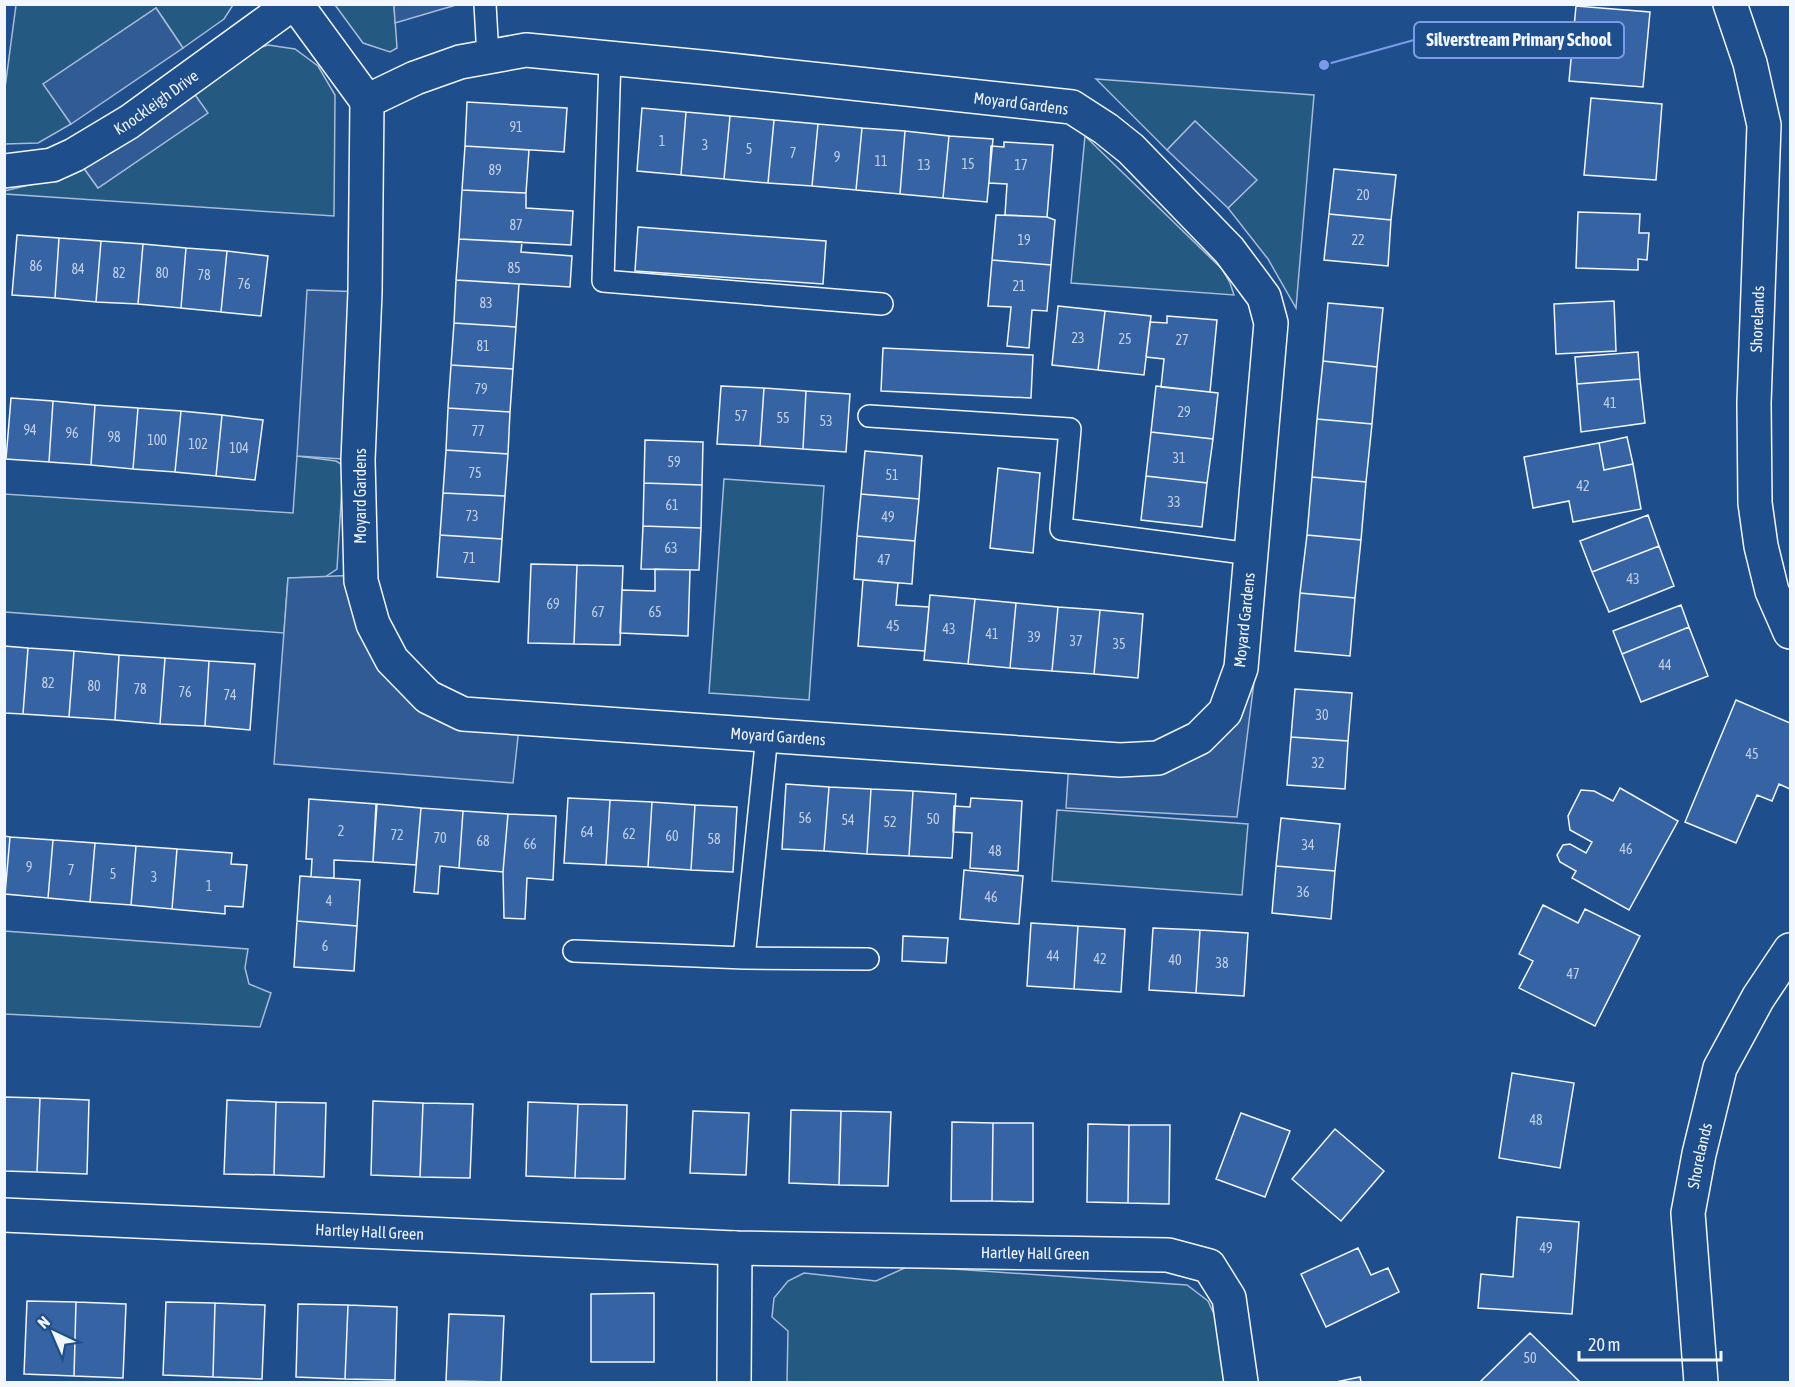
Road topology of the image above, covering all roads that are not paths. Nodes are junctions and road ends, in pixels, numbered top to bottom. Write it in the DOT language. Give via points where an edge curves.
graph roads {
  1 [pos="294,4"];
  2 [pos="485,4"];
  3 [pos="1730,4"];
  4 [pos="488,57"];
  5 [pos="609,58"];
  6 [pos="367,101"];
  7 [pos="4,171"];
  8 [pos="882,304"];
  9 [pos="869,416"];
  10 [pos="1251,554"];
  11 [pos="1791,632"];
  12 [pos="767,735"];
  13 [pos="1791,950"];
  14 [pos="574,951"];
  15 [pos="744,958"];
  16 [pos="868,959"];
  17 [pos="4,1215"];
  18 [pos="735,1248"];
  19 [pos="734,1383"];
  20 [pos="1240,1383"];
  21 [pos="1701,1383"];
  1 -- 6 [label="street, Knockleigh Drive"];
  1 -- 7 [label="street, Knockleigh Drive" via="129,122 74,155 52,165"];
  2 -- 4 [label="lane"];
  3 -- 11 [label="street, Shorelands" via="1750,63 1764,125 1754,403 1755,503 1772,591"];
  4 -- 5 [label="street, Moyard Gardens" via="526,51"];
  4 -- 6 [label="street, Moyard Gardens" via="414,78"];
  5 -- 8 [label="lane" via="603,281"];
  5 -- 10 [label="street, Moyard Gardens" via="1072,107 1106,129 1131,149 1229,250 1264,297 1271,323"];
  6 -- 12 [label="street, Moyard Gardens" via="358,460 361,580 373,624 392,660 428,697 463,714"];
  9 -- 10 [label="lane" via="1070,429 1060,529"];
  10 -- 12 [label="street, Moyard Gardens" via="1241,668 1225,712 1198,738 1158,758 1120,760"];
  12 -- 15 [label="lane"];
  13 -- 21 [label="street, Shorelands" via="1758,998 1720,1068 1699,1154 1688,1213"];
  14 -- 15 [label="lane"];
  15 -- 16 [label="lane"];
  17 -- 18 [label="street, Hartley Hall Green"];
  18 -- 19 [label="street"];
  18 -- 20 [label="street, Hartley Hall Green" via="1168,1255 1209,1266 1229,1298"];
}
